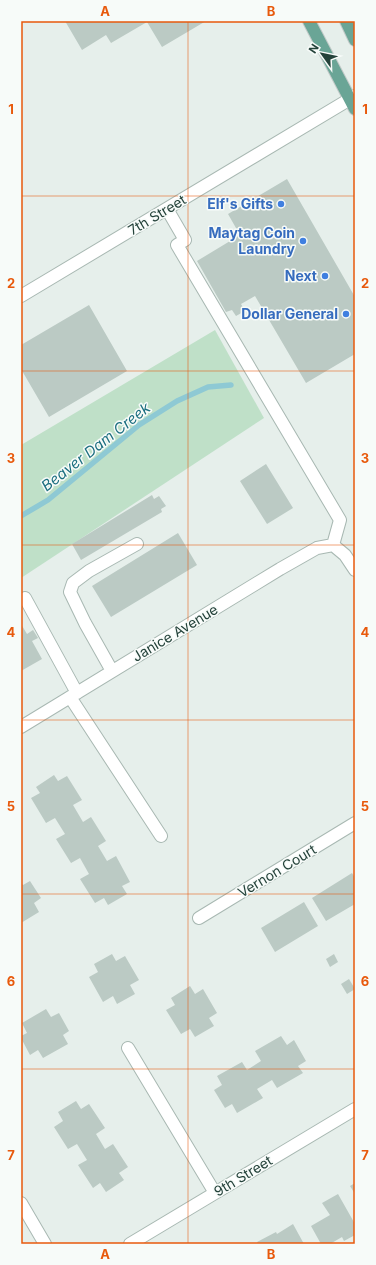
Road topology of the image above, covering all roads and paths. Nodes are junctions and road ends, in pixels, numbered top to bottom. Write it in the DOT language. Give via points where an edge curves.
graph roads {
  1 [pos="309,21"];
  2 [pos="346,21"];
  3 [pos="355,40"];
  4 [pos="353,102"];
  5 [pos="167,209"];
  6 [pos="21,296"];
  7 [pos="137,544"];
  8 [pos="333,545"];
  9 [pos="355,570"];
  10 [pos="25,598"];
  11 [pos="112,670"];
  12 [pos="74,695"];
  13 [pos="21,727"];
  14 [pos="355,823"];
  15 [pos="161,836"];
  16 [pos="199,918"];
  17 [pos="128,1048"];
  18 [pos="355,1109"];
  19 [pos="215,1193"];
  20 [pos="21,1203"];
  21 [pos="45,1244"];
  22 [pos="130,1244"];
  1 -- 4 [label="main road"];
  2 -- 3 [label="main road"];
  4 -- 5 [label="street, 7th Street"];
  5 -- 6 [label="street, 7th Street"];
  5 -- 8 [label="street" via="185,240 177,245 340,520"];
  7 -- 11 [label="street" via="89,571 73,583 70,592"];
  8 -- 9 [label="street" via="345,555"];
  8 -- 11 [label="street, Janice Avenue" via="317,548"];
  10 -- 12 [label="street"];
  11 -- 12 [label="street, Janice Avenue"];
  12 -- 13 [label="street, Janice Avenue"];
  12 -- 15 [label="street"];
  14 -- 16 [label="street, Vernon Court"];
  17 -- 19 [label="street"];
  18 -- 19 [label="street, 9th Street"];
  19 -- 22 [label="street, 9th Street"];
  20 -- 21 [label="street"];
}
